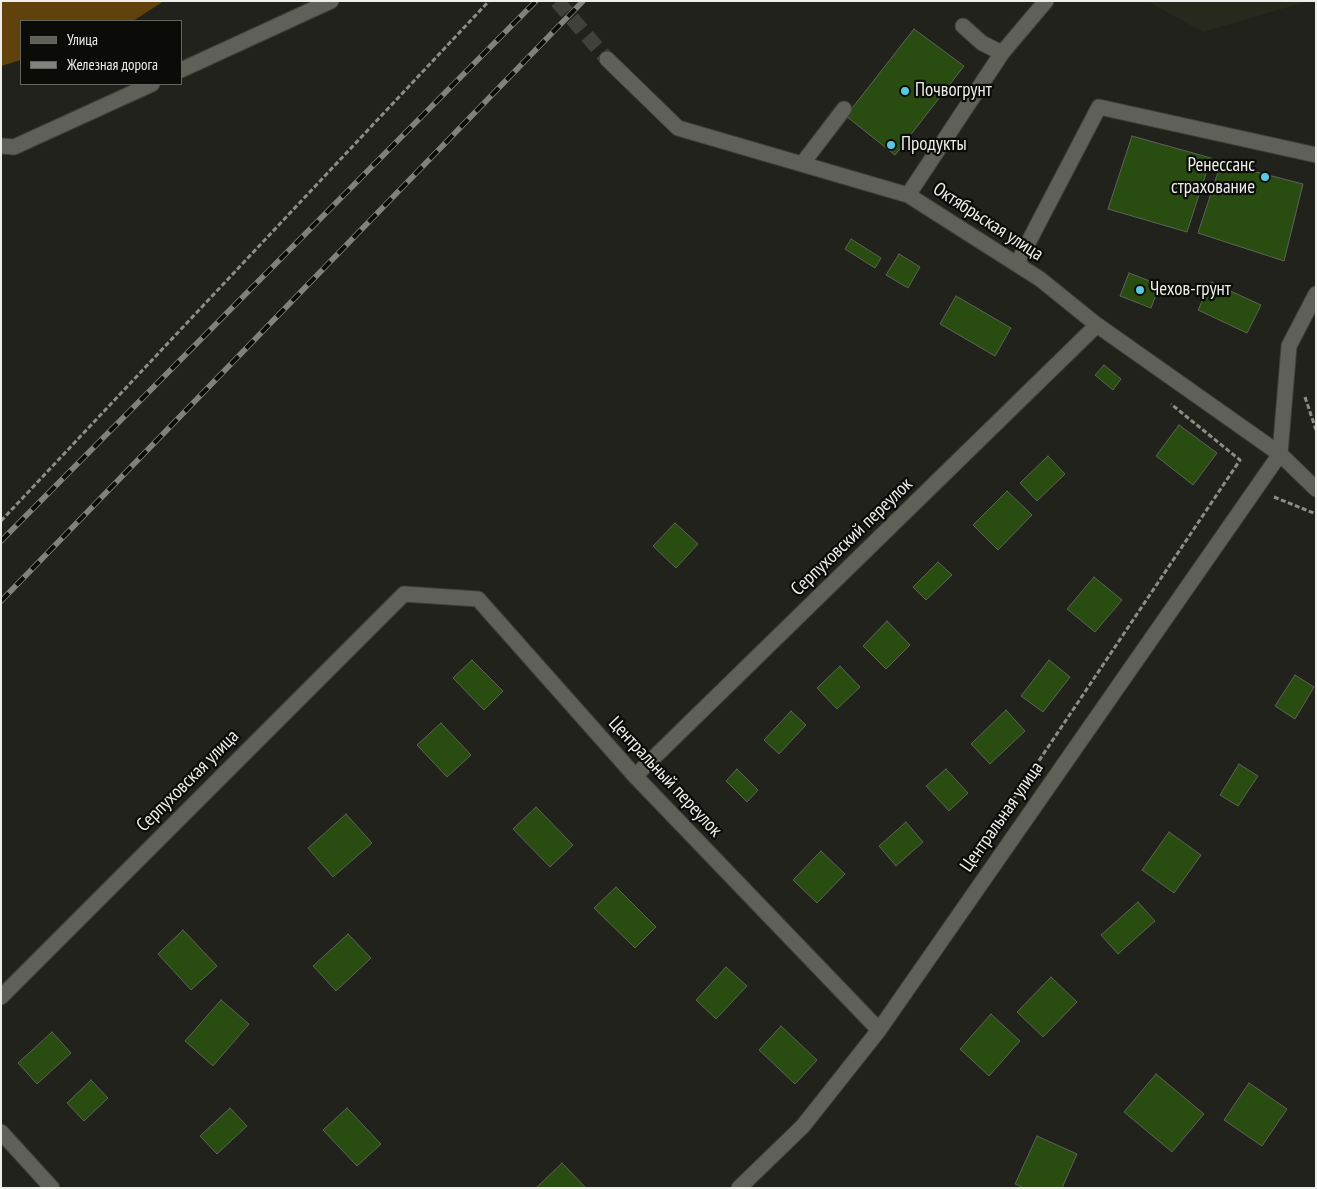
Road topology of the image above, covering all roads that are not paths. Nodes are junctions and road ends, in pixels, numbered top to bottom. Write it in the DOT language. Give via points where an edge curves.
graph roads {
  1 [pos="331,1"];
  2 [pos="1046,1"];
  3 [pos="963,26"];
  4 [pos="1002,53"];
  5 [pos="607,58"];
  6 [pos="182,70"];
  7 [pos="150,85"];
  8 [pos="844,109"];
  9 [pos="5,149"];
  10 [pos="1316,155"];
  11 [pos="802,164"];
  12 [pos="908,194"];
  13 [pos="1017,264"];
  14 [pos="1316,294"];
  15 [pos="1097,325"];
  16 [pos="1280,454"];
  17 [pos="1316,489"];
  18 [pos="404,594"];
  19 [pos="635,776"];
  20 [pos="1,997"];
  21 [pos="879,1030"];
  22 [pos="1,1132"];
  23 [pos="52,1188"];
  24 [pos="738,1188"];
  1 -- 6 [label="street"];
  2 -- 4 [label="street"];
  3 -- 4 [label="street"];
  4 -- 12 [label="street"];
  5 -- 11 [label="street, Октябрьская улица" via="678,128"];
  7 -- 9 [label="street"];
  8 -- 11 [label="street"];
  10 -- 13 [label="street" via="1099,107"];
  11 -- 12 [label="street, Октябрьская улица"];
  12 -- 13 [label="street, Октябрьская улица"];
  13 -- 15 [label="street, Октябрьская улица"];
  14 -- 16 [label="street" via="1289,346"];
  15 -- 16 [label="street, Октябрьская улица"];
  15 -- 19 [label="street, Серпуховский переулок"];
  16 -- 17 [label="street, Октябрьская улица"];
  16 -- 21 [label="street, Центральная улица"];
  18 -- 19 [label="street, Центральный переулок" via="478,599"];
  18 -- 20 [label="street, Серпуховская улица"];
  19 -- 21 [label="street, Центральный переулок"];
  21 -- 24 [label="street, Центральная улица" via="803,1126"];
  22 -- 23 [label="street"];
}
